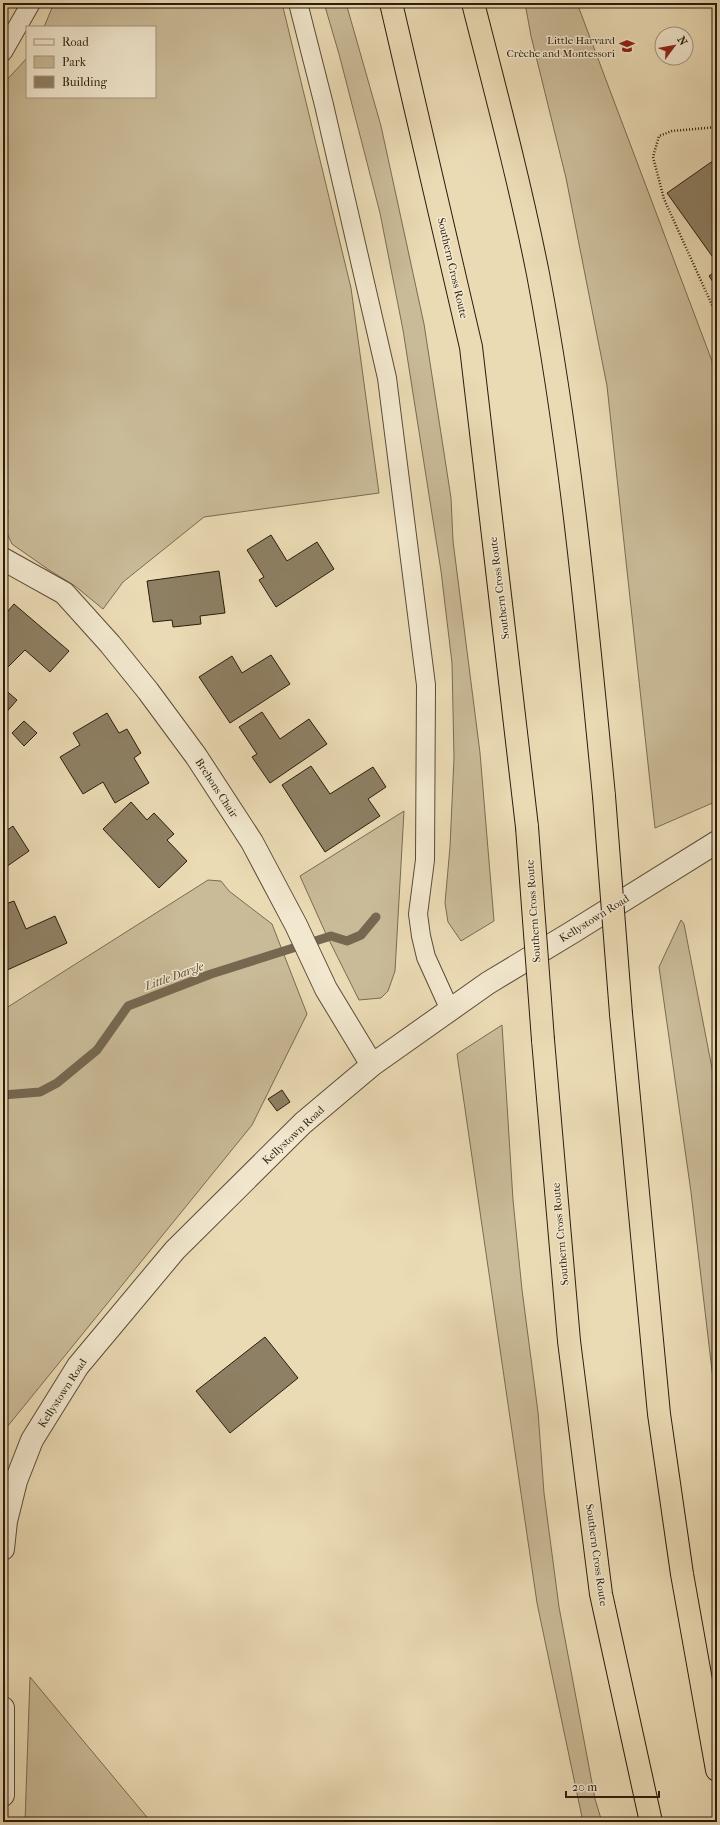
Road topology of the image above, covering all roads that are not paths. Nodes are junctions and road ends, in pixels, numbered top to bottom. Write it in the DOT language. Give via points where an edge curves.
graph roads {
  1 [pos="31,3"];
  2 [pos="298,3"];
  3 [pos="391,3"];
  4 [pos="473,3"];
  5 [pos="3,52"];
  6 [pos="3,559"];
  7 [pos="717,842"];
  8 [pos="450,1010"];
  9 [pos="372,1065"];
  10 [pos="3,1549"];
  11 [pos="3,1708"];
  12 [pos="717,1770"];
  13 [pos="3,1794"];
  14 [pos="651,1822"];
  1 -- 5 [label="lane"];
  2 -- 8 [label="lane" via="324,105 386,378 426,685 425,860 418,914 426,957"];
  3 -- 14 [label="highway, Southern Cross Route, bridge" via="471,347 527,827 542,1040 569,1341 601,1594"];
  4 -- 12 [label="highway, bridge" via="509,144 538,274 562,426 585,596 659,1414 682,1574"];
  6 -- 9 [label="street, Brehons Chair" via="64,593 110,644 196,756 252,842 338,1011"];
  7 -- 8 [label="street, Kellystown Road" via="488,983"];
  8 -- 9 [label="street, Kellystown Road"];
  9 -- 10 [label="street, Kellystown Road" via="303,1123 175,1250 78,1366 32,1440 16,1481 6,1521"];
  11 -- 13 [label="street"];
}
